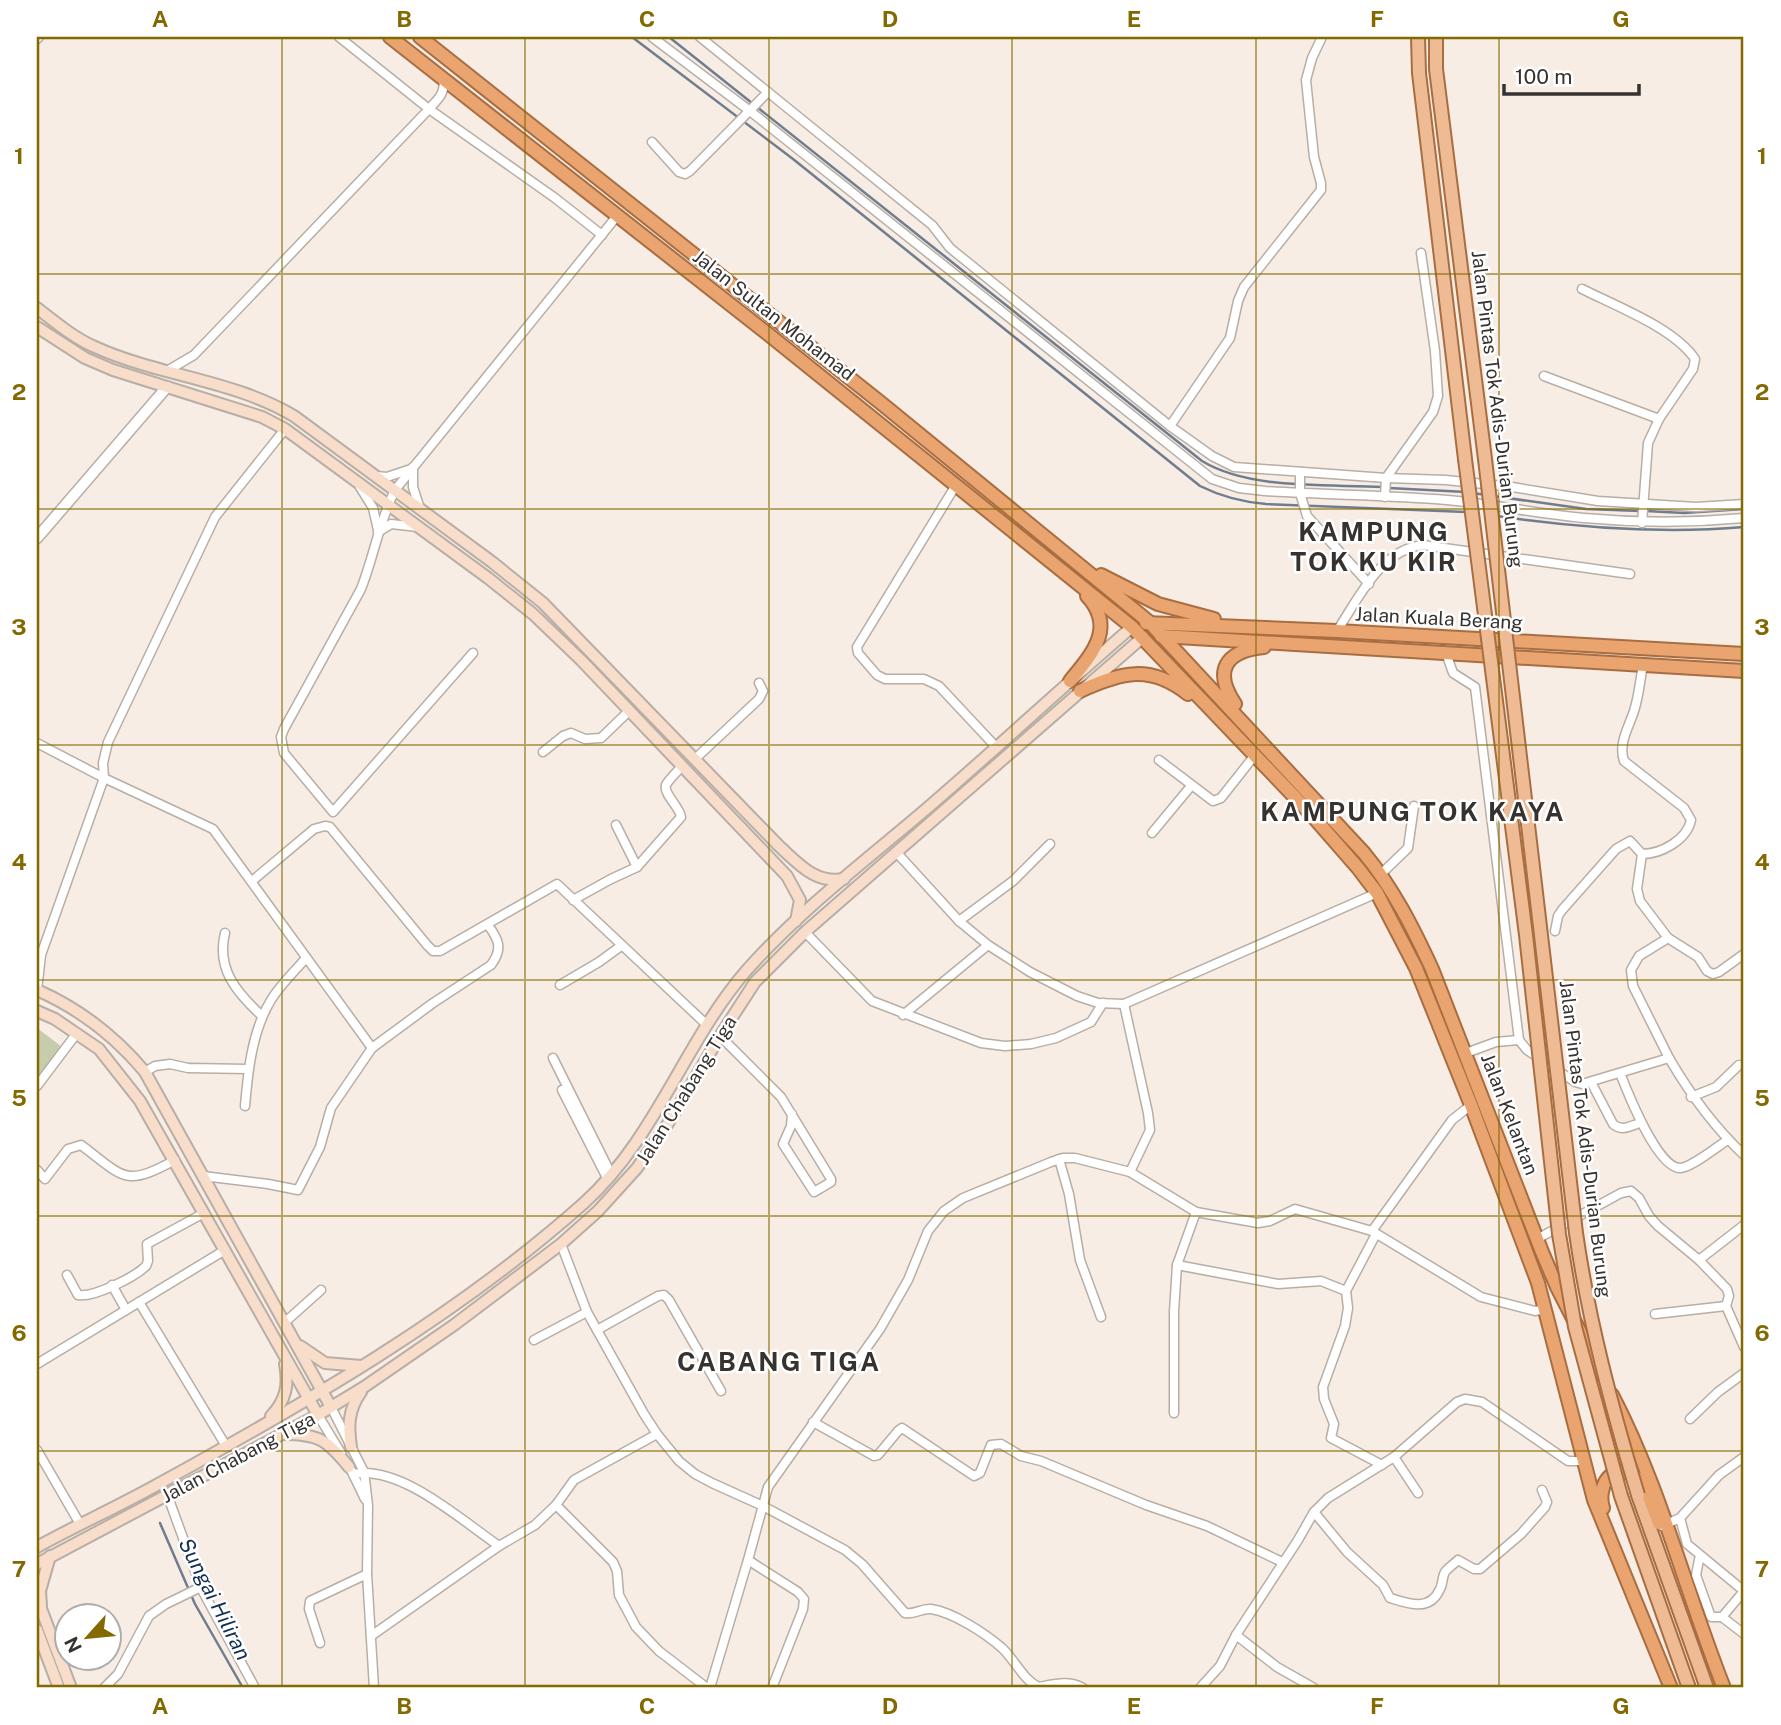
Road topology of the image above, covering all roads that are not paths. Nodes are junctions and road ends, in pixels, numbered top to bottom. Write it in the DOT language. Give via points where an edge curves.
graph roads {
  1 [pos="339,37"];
  2 [pos="359,37"];
  3 [pos="390,37"];
  4 [pos="420,37"];
  5 [pos="652,37"];
  6 [pos="700,37"];
  7 [pos="1322,37"];
  8 [pos="1418,37"];
  9 [pos="1436,37"];
  10 [pos="351,46"];
  11 [pos="443,79"];
  12 [pos="768,92"];
  13 [pos="429,109"];
  14 [pos="751,109"];
  15 [pos="652,142"];
  16 [pos="617,216"];
  17 [pos="602,235"];
  18 [pos="1421,253"];
  19 [pos="944,255"];
  20 [pos="1582,289"];
  21 [pos="37,308"];
  22 [pos="37,327"];
  23 [pos="167,371"];
  24 [pos="1544,376"];
  25 [pos="167,387"];
  26 [pos="1659,419"];
  27 [pos="1170,426"];
  28 [pos="285,429"];
  29 [pos="413,467"];
  30 [pos="375,476"];
  31 [pos="355,480"];
  32 [pos="1300,482"];
  33 [pos="956,485"];
  34 [pos="1385,487"];
  35 [pos="394,490"];
  36 [pos="388,503"];
  37 [pos="1744,504"];
  38 [pos="1643,505"];
  39 [pos="421,510"];
  40 [pos="1744,519"];
  41 [pos="1642,520"];
  42 [pos="420,528"];
  43 [pos="378,533"];
  44 [pos="37,538"];
  45 [pos="1051,542"];
  46 [pos="1058,566"];
  47 [pos="1630,574"];
  48 [pos="1369,584"];
  49 [pos="1149,622"];
  50 [pos="1242,626"];
  51 [pos="1132,627"];
  52 [pos="1337,631"];
  53 [pos="1163,636"];
  54 [pos="1143,637"];
  55 [pos="1303,644"];
  56 [pos="473,653"];
  57 [pos="1446,653"];
  58 [pos="1744,654"];
  59 [pos="1643,665"];
  60 [pos="1744,671"];
  61 [pos="1070,681"];
  62 [pos="759,683"];
  63 [pos="1080,691"];
  64 [pos="629,710"];
  65 [pos="1219,718"];
  66 [pos="1255,734"];
  67 [pos="37,743"];
  68 [pos="997,748"];
  69 [pos="543,752"];
  70 [pos="1255,755"];
  71 [pos="696,758"];
  72 [pos="1159,760"];
  73 [pos="682,766"];
  74 [pos="104,778"];
  75 [pos="1191,786"];
  76 [pos="1415,806"];
  77 [pos="748,813"];
  78 [pos="737,823"];
  79 [pos="616,825"];
  80 [pos="1152,833"];
  81 [pos="1050,844"];
  82 [pos="897,853"];
  83 [pos="1642,854"];
  84 [pos="637,867"];
  85 [pos="1381,874"];
  86 [pos="845,878"];
  87 [pos="252,881"];
  88 [pos="1377,893"];
  89 [pos="573,900"];
  90 [pos="796,921"];
  91 [pos="959,921"];
  92 [pos="488,925"];
  93 [pos="1555,931"];
  94 [pos="805,932"];
  95 [pos="225,933"];
  96 [pos="1668,937"];
  97 [pos="988,945"];
  98 [pos="621,946"];
  99 [pos="1744,954"];
  100 [pos="306,958"];
  101 [pos="560,985"];
  102 [pos="37,990"];
  103 [pos="1103,1003"];
  104 [pos="1124,1004"];
  105 [pos="37,1011"];
  106 [pos="903,1015"];
  107 [pos="262,1016"];
  108 [pos="707,1025"];
  109 [pos="77,1033"];
  110 [pos="720,1036"];
  111 [pos="1519,1040"];
  112 [pos="372,1048"];
  113 [pos="1466,1053"];
  114 [pos="553,1058"];
  115 [pos="1669,1058"];
  116 [pos="1739,1065"];
  117 [pos="248,1069"];
  118 [pos="145,1072"];
  119 [pos="1620,1073"];
  120 [pos="1591,1083"];
  121 [pos="37,1086"];
  122 [pos="562,1090"];
  123 [pos="1691,1097"];
  124 [pos="1471,1105"];
  125 [pos="245,1106"];
  126 [pos="792,1114"];
  127 [pos="1640,1122"];
  128 [pos="1728,1140"];
  129 [pos="1744,1155"];
  130 [pos="175,1160"];
  131 [pos="1059,1160"];
  132 [pos="37,1170"];
  133 [pos="1130,1171"];
  134 [pos="203,1176"];
  135 [pos="609,1176"];
  136 [pos="1196,1212"];
  137 [pos="204,1213"];
  138 [pos="1744,1225"];
  139 [pos="1374,1233"];
  140 [pos="1537,1239"];
  141 [pos="561,1244"];
  142 [pos="225,1250"];
  143 [pos="1699,1260"];
  144 [pos="1177,1265"];
  145 [pos="67,1275"];
  146 [pos="112,1286"];
  147 [pos="321,1290"];
  148 [pos="1346,1291"];
  149 [pos="139,1302"];
  150 [pos="1726,1306"];
  151 [pos="1546,1309"];
  152 [pos="126,1310"];
  153 [pos="587,1312"];
  154 [pos="1656,1314"];
  155 [pos="1101,1317"];
  156 [pos="284,1323"];
  157 [pos="597,1330"];
  158 [pos="291,1336"];
  159 [pos="534,1340"];
  160 [pos="1744,1347"];
  161 [pos="37,1351"];
  162 [pos="284,1355"];
  163 [pos="40,1362"];
  164 [pos="364,1366"];
  165 [pos="1744,1373"];
  166 [pos="364,1387"];
  167 [pos="322,1391"];
  168 [pos="721,1391"];
  169 [pos="309,1399"];
  170 [pos="331,1407"];
  171 [pos="1174,1413"];
  172 [pos="318,1415"];
  173 [pos="1690,1419"];
  174 [pos="813,1422"];
  175 [pos="262,1425"];
  176 [pos="282,1434"];
  177 [pos="657,1434"];
  178 [pos="226,1446"];
  179 [pos="351,1447"];
  180 [pos="37,1450"];
  181 [pos="1394,1457"];
  182 [pos="1744,1457"];
  183 [pos="1583,1461"];
  184 [pos="1382,1465"];
  185 [pos="351,1470"];
  186 [pos="364,1472"];
  187 [pos="1542,1490"];
  188 [pos="1418,1493"];
  189 [pos="164,1496"];
  190 [pos="368,1505"];
  191 [pos="556,1505"];
  192 [pos="763,1506"];
  193 [pos="1314,1512"];
  194 [pos="1680,1518"];
  195 [pos="80,1524"];
  196 [pos="1664,1525"];
  197 [pos="499,1546"];
  198 [pos="37,1547"];
  199 [pos="1700,1555"];
  200 [pos="50,1556"];
  201 [pos="748,1560"];
  202 [pos="1282,1562"];
  203 [pos="37,1564"];
  204 [pos="367,1573"];
  205 [pos="201,1587"];
  206 [pos="1629,1588"];
  207 [pos="37,1598"];
  208 [pos="42,1611"];
  209 [pos="1722,1617"];
  210 [pos="37,1630"];
  211 [pos="1744,1634"];
  212 [pos="1236,1635"];
  213 [pos="371,1636"];
  214 [pos="320,1643"];
  215 [pos="59,1688"];
  216 [pos="71,1688"];
  217 [pos="104,1688"];
  218 [pos="254,1688"];
  219 [pos="374,1688"];
  220 [pos="709,1688"];
  221 [pos="772,1688"];
  222 [pos="1039,1688"];
  223 [pos="1083,1688"];
  224 [pos="1200,1688"];
  225 [pos="1314,1688"];
  226 [pos="1671,1688"];
  227 [pos="1689,1688"];
  228 [pos="1707,1688"];
  229 [pos="1724,1688"];
  1 -- 10 [label="street"];
  2 -- 10 [label="street"];
  3 -- 11 [label="highway, Jalan Sultan Mohamad"];
  4 -- 45 [label="highway, Jalan Sultan Mohamad"];
  5 -- 14 [label="street"];
  6 -- 12 [label="street"];
  7 -- 27 [label="street" via="1306,80 1321,190 1244,287 1230,338"];
  8 -- 227 [label="main road, Jalan Pintas Tok Adis-Durian Burung, bridge" via="1559,1234 1575,1327 1621,1496"];
  9 -- 228 [label="main road, Jalan Pintas Tok Adis-Durian Burung, bridge" via="1436,69 1576,1233 1591,1326 1638,1495"];
  10 -- 13 [label="street"];
  11 -- 13 [label="street" via="442,95"];
  11 -- 16 [label="highway, Jalan Sultan Mohamad"];
  12 -- 14 [label="street"];
  12 -- 19 [label="street" via="932,225"];
  13 -- 17 [label="street"];
  13 -- 23 [label="street" via="194,355"];
  14 -- 15 [label="street" via="685,174"];
  14 -- 19 [label="street"];
  16 -- 17 [label="street"];
  16 -- 33 [label="highway, Jalan Sultan Mohamad"];
  17 -- 29 [label="street"];
  18 -- 34 [label="street" via="1438,396 1433,412"];
  19 -- 27 [label="street"];
  19 -- 32 [label="street" via="1212,479 1239,488"];
  20 -- 26 [label="street" via="1647,321 1695,359"];
  21 -- 23 [label="main road" via="93,347"];
  22 -- 25 [label="main road" via="85,358"];
  23 -- 30 [label="main road" via="278,406"];
  24 -- 26 [label="street"];
  25 -- 28 [label="main road" via="262,417"];
  25 -- 44 [label="street"];
  26 -- 38 [label="street" via="1648,443"];
  27 -- 32 [label="street" via="1223,463"];
  28 -- 31 [label="main road"];
  28 -- 74 [label="street" via="224,502 210,527 108,742"];
  29 -- 30 [label="street" via="391,476"];
  29 -- 35 [label="street"];
  29 -- 39 [label="street" via="413,487"];
  30 -- 35 [label="main road"];
  31 -- 36 [label="main road"];
  31 -- 43 [label="street" via="373,508"];
  32 -- 34 [label="street"];
  32 -- 34 [label="street"];
  32 -- 48 [label="street" via="1302,506 1314,526"];
  33 -- 46 [label="highway, Jalan Sultan Mohamad"];
  33 -- 68 [label="street" via="857,647 885,679 924,679 939,686"];
  34 -- 38 [label="street" via="1447,480"];
  34 -- 41 [label="street" via="1572,517"];
  35 -- 36 [label="street"];
  35 -- 39 [label="main road"];
  36 -- 42 [label="main road"];
  36 -- 43 [label="street"];
  37 -- 38 [label="street"];
  38 -- 41 [label="street"];
  39 -- 71 [label="main road" via="543,603"];
  40 -- 41 [label="street"];
  42 -- 43 [label="street" via="391,524"];
  42 -- 64 [label="main road" via="533,614"];
  43 -- 56 [label="street" via="361,589 281,737 284,753 333,812"];
  45 -- 49 [label="highway, Jalan Sultan Mohamad"];
  45 -- 50 [label="highway" via="1139,596"];
  46 -- 51 [label="highway, Jalan Sultan Mohamad"];
  46 -- 61 [label="highway" via="1091,600 1100,622 1096,649"];
  47 -- 48 [label="street" via="1423,545 1398,552"];
  48 -- 52 [label="street"];
  49 -- 50 [label="highway, Jalan Kuala Berang"];
  49 -- 51 [label="highway, Jalan Kuala Berang"];
  49 -- 53 [label="highway, Jalan Kelantan"];
  50 -- 52 [label="highway, Jalan Kuala Berang"];
  51 -- 54 [label="highway, Jalan Kelantan"];
  51 -- 61 [label="main road, Jalan Chabang Tiga"];
  52 -- 58 [label="highway, Jalan Kuala Berang"];
  53 -- 54 [label="highway, Jalan Kuala Berang"];
  53 -- 55 [label="highway, Jalan Kuala Berang"];
  53 -- 66 [label="highway, Jalan Kelantan"];
  54 -- 63 [label="main road, Jalan Chabang Tiga"];
  54 -- 65 [label="highway, Jalan Kelantan"];
  55 -- 57 [label="highway, Jalan Kuala Berang"];
  55 -- 66 [label="highway" via="1247,650 1226,667 1225,689"];
  57 -- 59 [label="highway, Jalan Kuala Berang"];
  57 -- 111 [label="street" via="1453,673 1475,687"];
  59 -- 60 [label="highway, Jalan Kuala Berang"];
  59 -- 83 [label="street" via="1622,755 1684,808 1691,820 1677,840"];
  61 -- 68 [label="main road, Jalan Chabang Tiga"];
  62 -- 71 [label="street" via="760,699"];
  63 -- 65 [label="highway" via="1117,676 1158,677 1172,681"];
  63 -- 82 [label="main road, Jalan Chabang Tiga"];
  64 -- 69 [label="street" via="601,737 571,733"];
  64 -- 73 [label="main road"];
  65 -- 70 [label="highway, Jalan Kelantan"];
  66 -- 85 [label="highway, Jalan Kelantan"];
  67 -- 74 [label="street"];
  68 -- 86 [label="main road, Jalan Chabang Tiga"];
  70 -- 75 [label="street" via="1221,798 1213,801"];
  70 -- 88 [label="highway, Jalan Kelantan" via="1342,847"];
  71 -- 77 [label="main road"];
  72 -- 75 [label="street"];
  73 -- 78 [label="main road"];
  73 -- 84 [label="street" via="666,785 681,817"];
  74 -- 87 [label="street" via="213,829"];
  74 -- 102 [label="street" via="41,955"];
  75 -- 80 [label="street"];
  76 -- 85 [label="street" via="1408,848"];
  77 -- 78 [label="main road"];
  77 -- 86 [label="main road" via="807,871 831,881"];
  78 -- 90 [label="main road" via="793,885 800,900"];
  79 -- 84 [label="street"];
  81 -- 91 [label="street" via="1013,881"];
  82 -- 91 [label="street"];
  82 -- 94 [label="main road, Jalan Chabang Tiga"];
  83 -- 93 [label="street" via="1633,842 1622,844 1562,910"];
  83 -- 96 [label="street" via="1640,901"];
  84 -- 89 [label="street"];
  85 -- 113 [label="highway, Jalan Kelantan" via="1413,928"];
  86 -- 90 [label="main road, Jalan Chabang Tiga"];
  87 -- 92 [label="street" via="314,829 325,826 433,951 446,949"];
  87 -- 100 [label="street"];
  88 -- 104 [label="street"];
  88 -- 124 [label="highway, Jalan Kelantan" via="1428,993"];
  89 -- 92 [label="street" via="557,884"];
  89 -- 98 [label="street"];
  90 -- 108 [label="main road, Jalan Chabang Tiga" via="746,972"];
  91 -- 97 [label="street"];
  92 -- 112 [label="street" via="500,948 491,965"];
  94 -- 106 [label="street" via="872,1002"];
  94 -- 110 [label="main road, Jalan Chabang Tiga" via="755,982"];
  95 -- 107 [label="street" via="221,948 225,967 233,984"];
  96 -- 99 [label="street" via="1698,957 1713,974"];
  96 -- 115 [label="street" via="1634,962 1631,978"];
  97 -- 103 [label="street" via="1077,996"];
  97 -- 106 [label="street"];
  98 -- 101 [label="street"];
  98 -- 108 [label="street"];
  100 -- 107 [label="street" via="272,997"];
  100 -- 112 [label="street"];
  102 -- 118 [label="main road" via="102,1028"];
  103 -- 104 [label="street"];
  103 -- 106 [label="street" via="1095,1018 1077,1030 1031,1044 1005,1046 981,1043"];
  104 -- 133 [label="street" via="1150,1130"];
  105 -- 109 [label="main road"];
  107 -- 117 [label="street"];
  108 -- 135 [label="main road, Jalan Chabang Tiga" via="654,1117"];
  109 -- 121 [label="street"];
  109 -- 130 [label="main road" via="116,1068"];
  110 -- 126 [label="street"];
  110 -- 141 [label="main road, Jalan Chabang Tiga" via="637,1168"];
  111 -- 113 [label="street" via="1496,1042"];
  111 -- 120 [label="street" via="1575,1082"];
  112 -- 134 [label="street" via="331,1108 320,1147 298,1191"];
  113 -- 140 [label="highway, Jalan Kelantan"];
  114 -- 135 [label="street"];
  115 -- 119 [label="street"];
  115 -- 123 [label="street"];
  116 -- 123 [label="street" via="1716,1087"];
  117 -- 118 [label="street" via="188,1068 170,1063"];
  117 -- 125 [label="street"];
  118 -- 134 [label="main road"];
  119 -- 120 [label="street"];
  119 -- 127 [label="street"];
  120 -- 127 [label="street" via="1618,1128"];
  122 -- 135 [label="street"];
  123 -- 128 [label="street"];
  124 -- 139 [label="street" via="1452,1120"];
  124 -- 151 [label="highway, Jalan Kelantan"];
  126 -- 126 [label="street" via="831,1179 814,1192 783,1144"];
  127 -- 128 [label="street" via="1675,1167 1692,1163"];
  128 -- 129 [label="street"];
  130 -- 132 [label="street" via="149,1175 126,1177 81,1145 68,1149 45,1179"];
  130 -- 137 [label="main road"];
  131 -- 133 [label="street" via="1075,1158"];
  131 -- 155 [label="street" via="1080,1260"];
  131 -- 174 [label="street" via="963,1198 944,1212 922,1240 908,1280 880,1329"];
  133 -- 136 [label="street"];
  134 -- 156 [label="main road"];
  135 -- 164 [label="main road, Jalan Chabang Tiga" via="555,1228 471,1294"];
  136 -- 139 [label="street" via="1264,1222 1295,1209"];
  136 -- 144 [label="street"];
  137 -- 142 [label="main road"];
  137 -- 146 [label="street" via="146,1244 146,1266"];
  138 -- 143 [label="street"];
  139 -- 148 [label="street"];
  139 -- 151 [label="street" via="1481,1297 1535,1311"];
  140 -- 143 [label="street" via="1631,1191 1658,1226"];
  140 -- 196 [label="highway, Jalan Kelantan" via="1650,1474"];
  141 -- 153 [label="street"];
  141 -- 166 [label="main road, Jalan Chabang Tiga"];
  142 -- 149 [label="street"];
  142 -- 162 [label="main road"];
  143 -- 150 [label="street" via="1727,1289"];
  144 -- 148 [label="street" via="1278,1284 1314,1280"];
  144 -- 171 [label="street"];
  145 -- 146 [label="street" via="78,1295"];
  146 -- 152 [label="street"];
  147 -- 156 [label="street"];
  148 -- 184 [label="street" via="1347,1318 1323,1387 1334,1424 1331,1438"];
  149 -- 152 [label="street"];
  149 -- 178 [label="street"];
  150 -- 154 [label="street"];
  150 -- 160 [label="street"];
  151 -- 183 [label="highway, Jalan Kelantan"];
  152 -- 163 [label="street"];
  153 -- 157 [label="street"];
  153 -- 159 [label="street"];
  156 -- 158 [label="main road"];
  157 -- 168 [label="street" via="664,1295"];
  157 -- 177 [label="street"];
  158 -- 164 [label="main road" via="325,1363"];
  158 -- 167 [label="main road"];
  161 -- 163 [label="street"];
  162 -- 169 [label="main road"];
  162 -- 175 [label="main road" via="286,1393 282,1405"];
  164 -- 167 [label="main road, Jalan Chabang Tiga"];
  165 -- 173 [label="street"];
  166 -- 170 [label="main road, Jalan Chabang Tiga"];
  166 -- 179 [label="main road" via="349,1416"];
  167 -- 169 [label="main road, Jalan Chabang Tiga"];
  167 -- 170 [label="main road"];
  169 -- 172 [label="main road"];
  169 -- 175 [label="main road, Jalan Chabang Tiga"];
  170 -- 172 [label="main road, Jalan Chabang Tiga"];
  170 -- 179 [label="street"];
  172 -- 176 [label="main road, Jalan Chabang Tiga"];
  172 -- 185 [label="street"];
  174 -- 192 [label="street" via="768,1487"];
  174 -- 202 [label="street" via="874,1456 902,1429 974,1476 980,1473 991,1445 1002,1444 1207,1526"];
  175 -- 178 [label="main road, Jalan Chabang Tiga"];
  176 -- 185 [label="main road" via="317,1436"];
  176 -- 189 [label="main road, Jalan Chabang Tiga"];
  177 -- 191 [label="street" via="574,1480"];
  177 -- 192 [label="street" via="695,1474"];
  178 -- 195 [label="main road, Jalan Chabang Tiga"];
  179 -- 186 [label="street"];
  180 -- 195 [label="street"];
  181 -- 183 [label="street" via="1449,1407 1465,1399 1482,1402 1568,1461"];
  181 -- 184 [label="street"];
  181 -- 188 [label="street"];
  182 -- 194 [label="street" via="1718,1475"];
  183 -- 206 [label="highway, Jalan Kelantan"];
  184 -- 193 [label="street" via="1328,1498"];
  185 -- 186 [label="street"];
  185 -- 190 [label="street"];
  186 -- 190 [label="street"];
  186 -- 197 [label="street" via="387,1476 427,1495"];
  187 -- 193 [label="street" via="1545,1507 1521,1534 1480,1569 1458,1560 1445,1572 1435,1599 1422,1605 1390,1598"];
  189 -- 200 [label="main road, Jalan Chabang Tiga"];
  189 -- 205 [label="street"];
  190 -- 204 [label="street"];
  191 -- 197 [label="street" via="535,1525"];
  191 -- 220 [label="street" via="613,1562 619,1595 636,1628"];
  192 -- 201 [label="street"];
  192 -- 222 [label="street" via="854,1557 905,1613 935,1610 968,1625 1002,1648"];
  193 -- 202 [label="street"];
  194 -- 196 [label="street"];
  194 -- 199 [label="street" via="1687,1544"];
  195 -- 198 [label="main road, Jalan Chabang Tiga"];
  196 -- 206 [label="highway" via="1634,1476 1614,1474 1604,1482 1600,1496"];
  196 -- 229 [label="highway, Jalan Kelantan"];
  197 -- 213 [label="street"];
  199 -- 209 [label="street" via="1696,1575 1711,1617"];
  199 -- 209 [label="street" via="1744,1591"];
  200 -- 203 [label="main road, Jalan Chabang Tiga"];
  200 -- 208 [label="main road" via="40,1591"];
  201 -- 220 [label="street"];
  201 -- 221 [label="street" via="804,1600"];
  202 -- 212 [label="street"];
  204 -- 213 [label="street"];
  204 -- 214 [label="street" via="310,1601"];
  205 -- 217 [label="street" via="149,1616 118,1674"];
  205 -- 218 [label="street"];
  206 -- 226 [label="highway, Jalan Kelantan"];
  207 -- 208 [label="main road"];
  208 -- 216 [label="main road"];
  209 -- 211 [label="street"];
  210 -- 215 [label="main road"];
  212 -- 224 [label="street" via="1220,1666"];
  212 -- 225 [label="street"];
  213 -- 219 [label="street"];
  222 -- 223 [label="street" via="1064,1682"];
}
